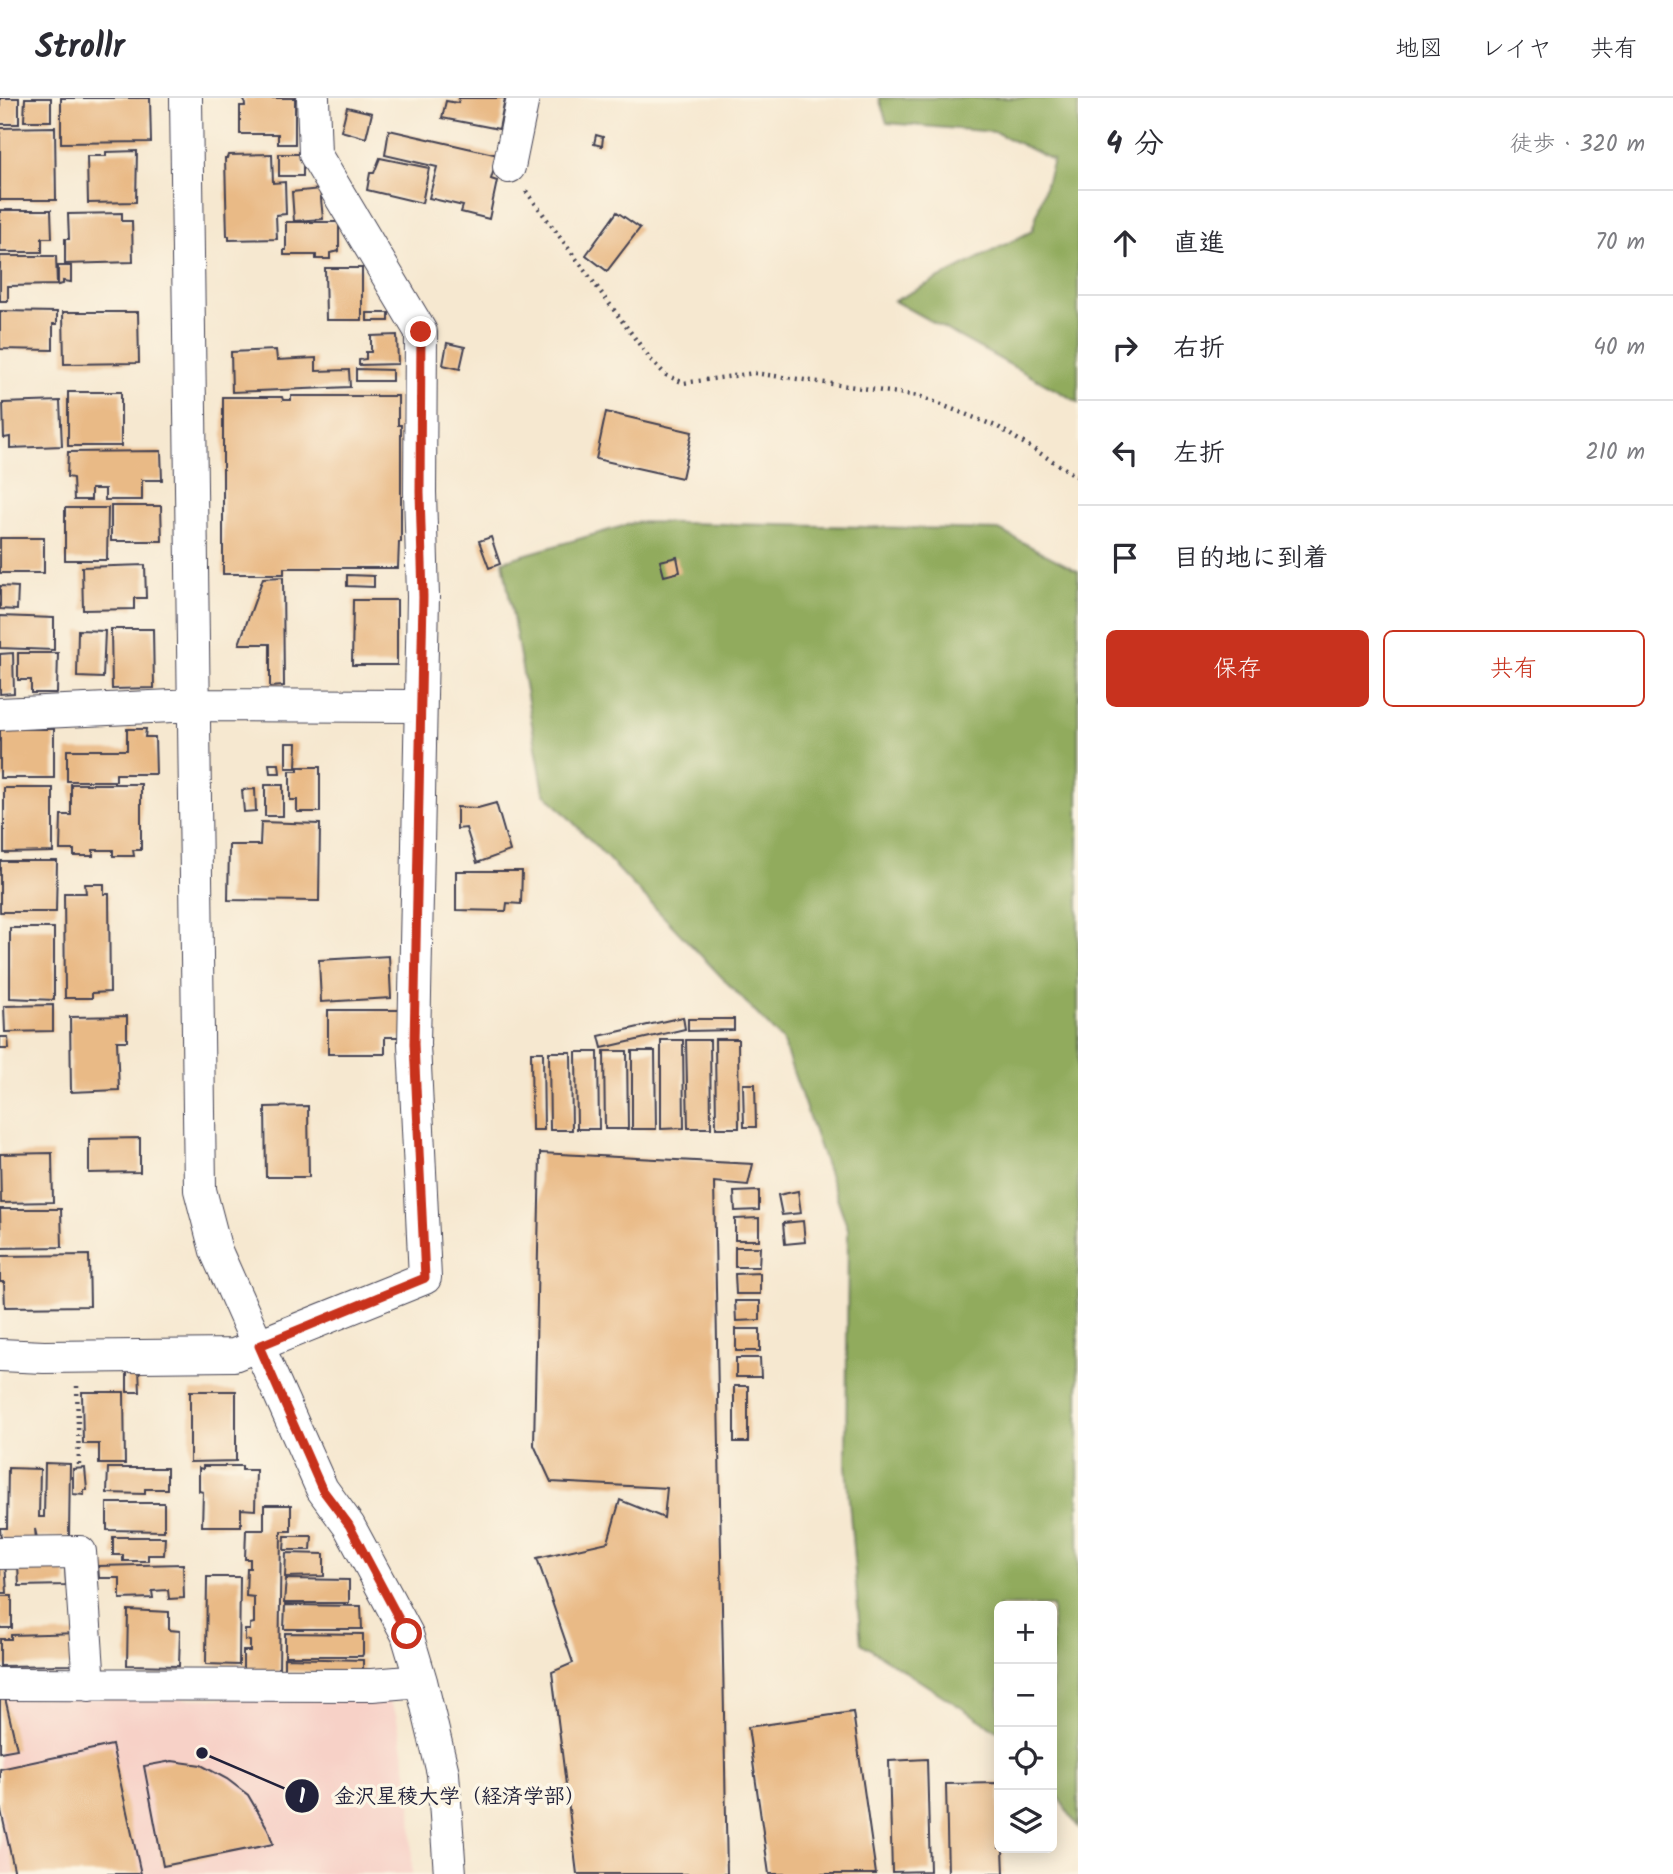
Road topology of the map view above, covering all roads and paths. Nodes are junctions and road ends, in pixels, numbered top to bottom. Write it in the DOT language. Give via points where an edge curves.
graph roads {
  1 [pos="186,98"];
  2 [pos="313,98"];
  3 [pos="523,98"];
  4 [pos="509,167"];
  5 [pos="1078,477"];
  6 [pos="194,705"];
  7 [pos="420,706"];
  8 [pos="0,714"];
  9 [pos="259,1346"];
  10 [pos="0,1355"];
  11 [pos="76,1357"];
  12 [pos="79,1465"];
  13 [pos="0,1553"];
  14 [pos="421,1681"];
  15 [pos="0,1684"];
  16 [pos="89,1685"];
  17 [pos="450,1874"];
  1 -- 6 [label="street"];
  2 -- 7 [label="street" via="315,154 421,332"];
  3 -- 4 [label="street"];
  4 -- 5 [label="path" via="666,375 684,383 754,373 919,396 998,427"];
  6 -- 7 [label="street"];
  6 -- 8 [label="street"];
  6 -- 9 [label="street" via="200,1190 216,1251"];
  7 -- 9 [label="street" via="414,1044 425,1278"];
  9 -- 11 [label="street" via="234,1355"];
  9 -- 14 [label="street" via="322,1489 349,1525 401,1622"];
  10 -- 11 [label="street"];
  11 -- 12 [label="path"];
  13 -- 16 [label="street" via="80,1552"];
  14 -- 16 [label="street"];
  14 -- 17 [label="street" via="443,1773"];
  15 -- 16 [label="street"];
}
